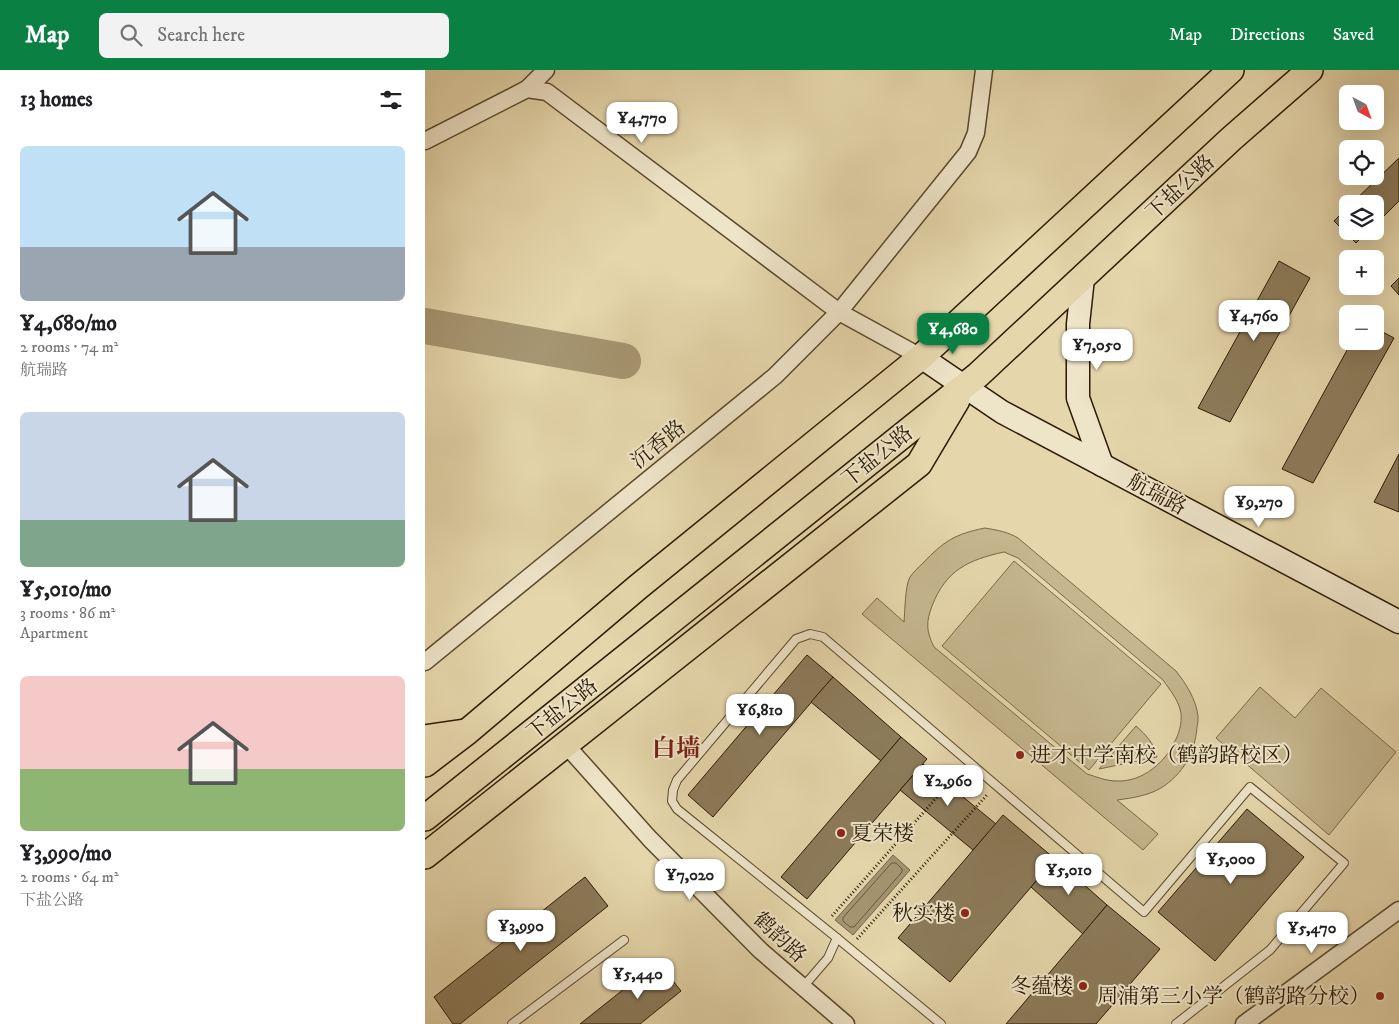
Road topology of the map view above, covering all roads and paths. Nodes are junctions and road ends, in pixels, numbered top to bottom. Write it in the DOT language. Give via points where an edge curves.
graph roads {
  1 [pos="546,70"];
  2 [pos="985,70"];
  3 [pos="1231,70"];
  4 [pos="1310,70"];
  5 [pos="527,89"];
  6 [pos="425,141"];
  7 [pos="1083,278"];
  8 [pos="839,312"];
  9 [pos="921,357"];
  10 [pos="965,386"];
  11 [pos="1102,465"];
  12 [pos="1399,622"];
  13 [pos="425,662"];
  14 [pos="467,732"];
  15 [pos="425,738"];
  16 [pos="566,745"];
  17 [pos="968,762"];
  18 [pos="425,764"];
  19 [pos="996,786"];
  20 [pos="425,818"];
  21 [pos="425,856"];
  22 [pos="1399,910"];
  23 [pos="837,938"];
  24 [pos="624,940"];
  25 [pos="803,987"];
  26 [pos="512,1024"];
  27 [pos="846,1024"];
  28 [pos="941,1024"];
  29 [pos="1176,1024"];
  30 [pos="1244,1024"];
  1 -- 5 [label="street"];
  2 -- 8 [label="street, 沉香路" via="976,133 968,152"];
  3 -- 9 [label="main road, 下盐公路"];
  4 -- 7 [label="main road, 下盐公路"];
  5 -- 6 [label="street"];
  5 -- 8 [label="street" via="547,92"];
  7 -- 10 [label="main road, 下盐公路"];
  7 -- 11 [label="street" via="1078,324 1078,398"];
  8 -- 9 [label="street"];
  8 -- 13 [label="street, 沉香路" via="775,376"];
  9 -- 10 [label="street, 航瑞路"];
  9 -- 14 [label="main road, 下盐公路" via="638,587"];
  10 -- 11 [label="street, 航瑞路" via="1002,412"];
  10 -- 16 [label="main road" via="919,464"];
  10 -- 20 [label="main road, 下盐公路"];
  11 -- 12 [label="street, 航瑞路"];
  14 -- 15 [label="main road"];
  14 -- 18 [label="main road, 下盐公路"];
  16 -- 21 [label="main road"];
  16 -- 25 [label="street, 鹤韵路" via="650,839 761,951"];
  17 -- 19 [label="lane"];
  17 -- 23 [label="path" via="831,916"];
  17 -- 23 [label="lane" via="823,637 811,634 796,639 677,780 672,801 677,809"];
  19 -- 23 [label="path" via="856,940"];
  19 -- 29 [label="lane" via="1144,912 1250,788 1344,863 1270,950"];
  22 -- 30 [label="street"];
  23 -- 25 [label="lane" via="828,958"];
  23 -- 28 [label="lane"];
  24 -- 26 [label="lane"];
  25 -- 27 [label="street, 鹤韵路"];
}
